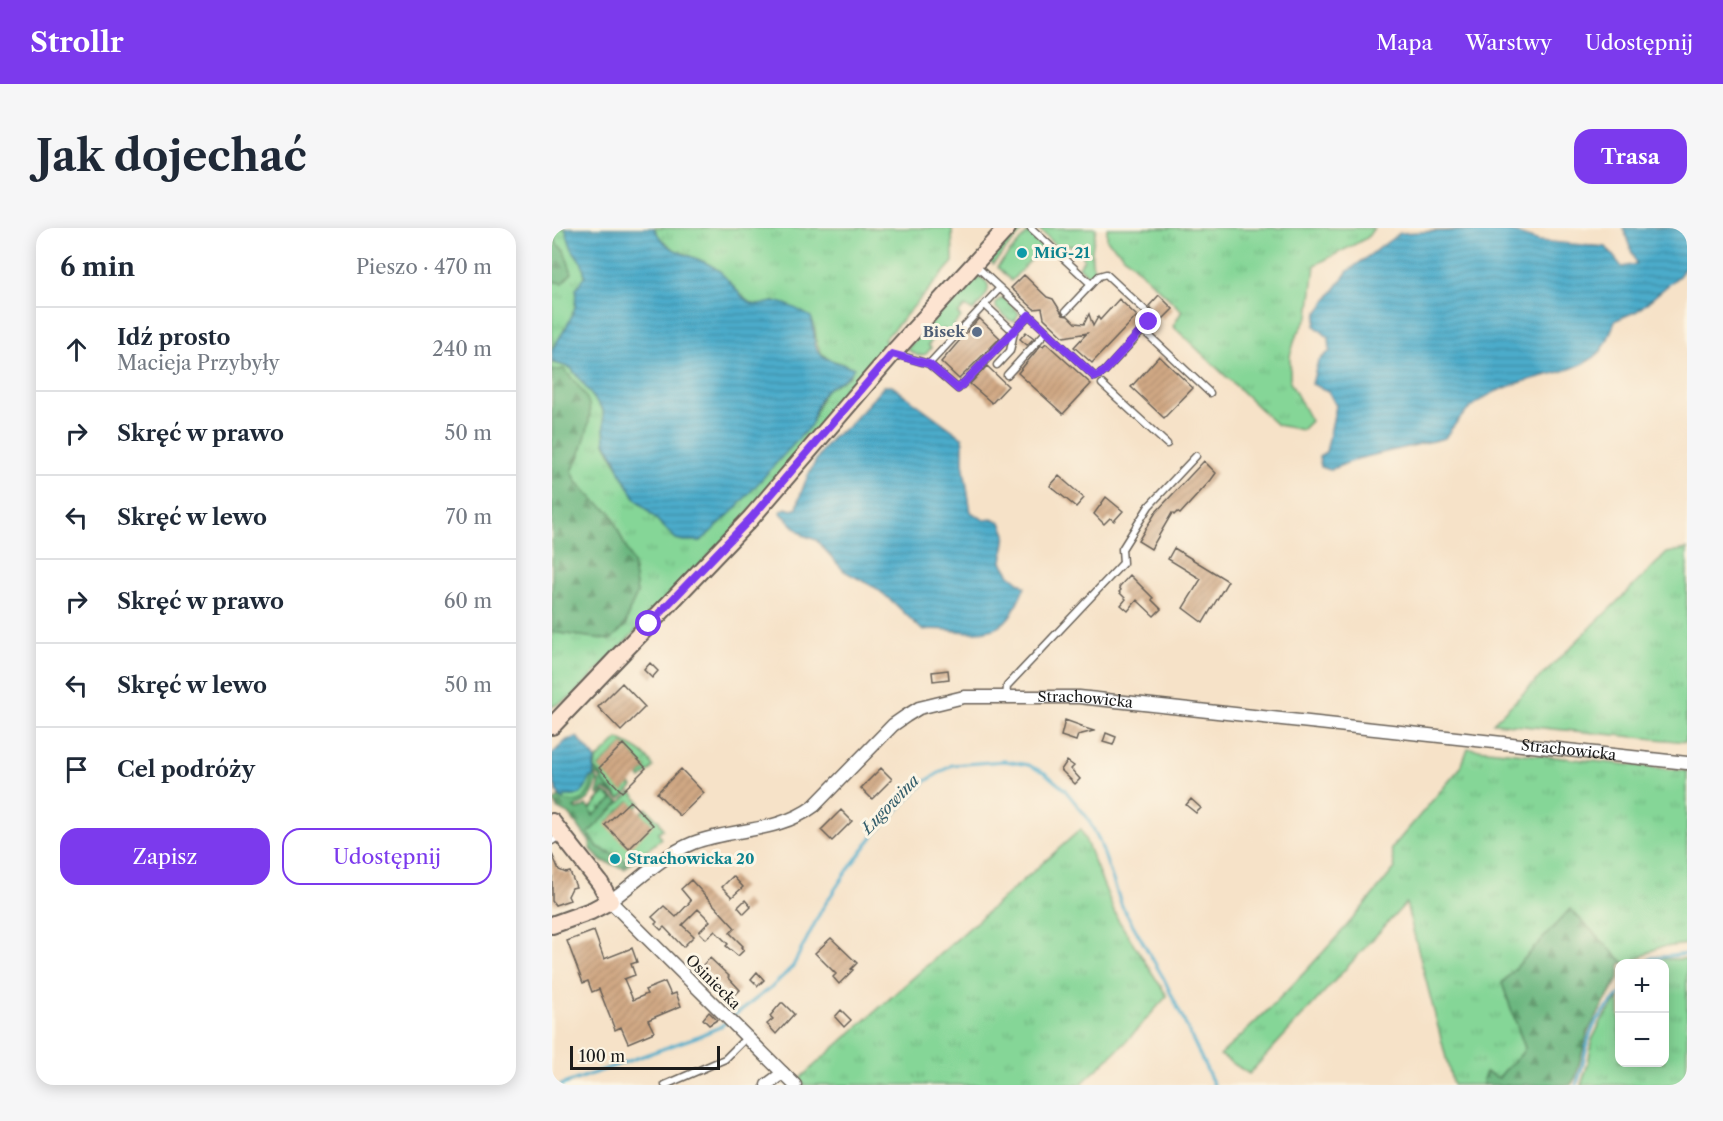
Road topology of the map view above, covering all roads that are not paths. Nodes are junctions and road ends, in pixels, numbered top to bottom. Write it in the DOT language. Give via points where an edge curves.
graph roads {
  1 [pos="1007,228"];
  2 [pos="1030,228"];
  3 [pos="974,264"];
  4 [pos="1091,284"];
  5 [pos="1000,288"];
  6 [pos="986,305"];
  7 [pos="1066,311"];
  8 [pos="1029,315"];
  9 [pos="1143,330"];
  10 [pos="1014,332"];
  11 [pos="1047,332"];
  12 [pos="892,354"];
  13 [pos="929,364"];
  14 [pos="997,365"];
  15 [pos="1006,375"];
  16 [pos="1102,384"];
  17 [pos="1210,393"];
  18 [pos="1167,444"];
  19 [pos="1196,456"];
  20 [pos="1006,698"];
  21 [pos="554,721"];
  22 [pos="1687,763"];
  23 [pos="555,833"];
  24 [pos="610,901"];
  25 [pos="552,925"];
  26 [pos="747,1037"];
  27 [pos="783,1073"];
  28 [pos="665,1085"];
  29 [pos="767,1085"];
  30 [pos="795,1085"];
  1 -- 3 [label="street"];
  2 -- 4 [label="lane"];
  3 -- 5 [label="lane"];
  3 -- 12 [label="street"];
  4 -- 7 [label="lane"];
  4 -- 9 [label="lane" via="1099,276 1106,274 1112,278 1149,313"];
  5 -- 6 [label="lane"];
  5 -- 8 [label="lane"];
  6 -- 10 [label="lane"];
  6 -- 13 [label="lane"];
  8 -- 10 [label="lane"];
  8 -- 11 [label="lane"];
  9 -- 11 [label="lane" via="1095,377"];
  9 -- 17 [label="lane"];
  10 -- 13 [label="lane" via="958,389"];
  10 -- 14 [label="lane" via="1010,351"];
  11 -- 15 [label="lane"];
  12 -- 13 [label="lane"];
  12 -- 21 [label="street" via="751,518"];
  16 -- 18 [label="lane"];
  19 -- 20 [label="lane" via="1149,506 1122,549 1123,563 1007,686"];
  20 -- 22 [label="street, Strachowicka" via="1079,697"];
  20 -- 24 [label="street, Strachowicka" via="964,697 919,708 894,725 801,816 694,843 659,861"];
  23 -- 24 [label="street" via="600,883"];
  24 -- 25 [label="street, Strachowicka"];
  24 -- 26 [label="street, Osiniecka"];
  26 -- 27 [label="street, Osiniecka"];
  26 -- 28 [label="lane" via="725,1059"];
  27 -- 29 [label="street"];
  27 -- 30 [label="street, Osiniecka"];
}
